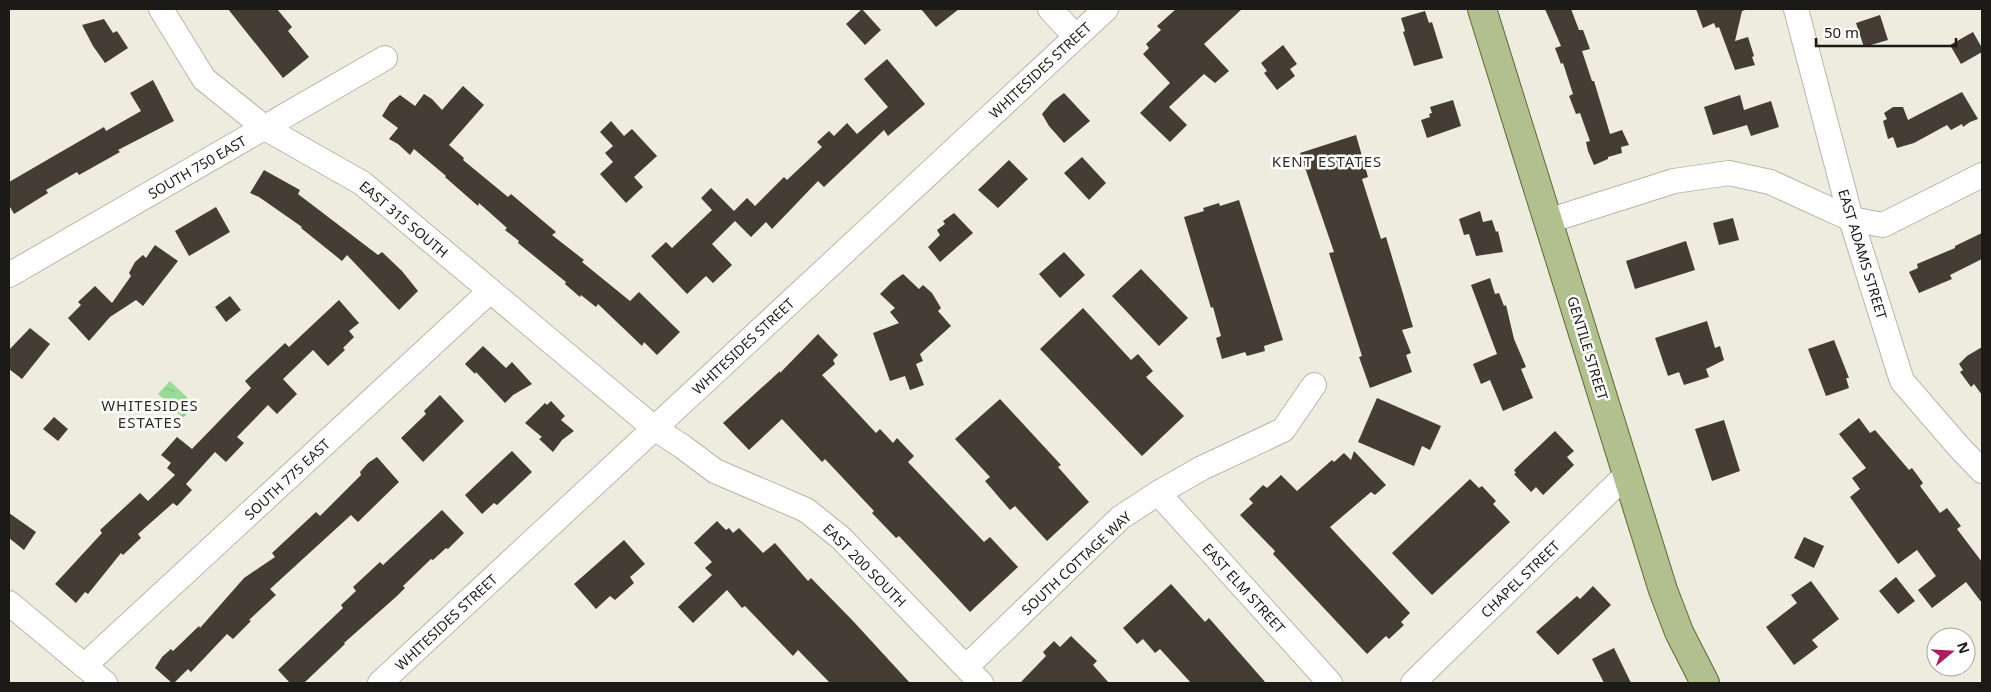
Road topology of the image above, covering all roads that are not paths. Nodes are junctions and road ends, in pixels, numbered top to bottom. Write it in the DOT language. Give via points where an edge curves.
graph roads {
  1 [pos="161,9"];
  2 [pos="1050,9"];
  3 [pos="1106,9"];
  4 [pos="1482,9"];
  5 [pos="1796,9"];
  6 [pos="1076,37"];
  7 [pos="385,58"];
  8 [pos="265,128"];
  9 [pos="1982,175"];
  10 [pos="1851,219"];
  11 [pos="1548,220"];
  12 [pos="9,276"];
  13 [pos="490,291"];
  14 [pos="1314,386"];
  15 [pos="654,428"];
  16 [pos="1982,471"];
  17 [pos="1626,475"];
  18 [pos="1158,493"];
  19 [pos="9,604"];
  20 [pos="84,666"];
  21 [pos="973,675"];
  22 [pos="105,683"];
  23 [pos="380,683"];
  24 [pos="1330,683"];
  25 [pos="1413,683"];
  26 [pos="1706,683"];
  1 -- 8 [label="street, EAST 315 SOUTH" via="204,79"];
  2 -- 6 [label="street"];
  3 -- 6 [label="street, WHITESIDES STREET"];
  4 -- 11 [label="main road, GENTILE STREET"];
  5 -- 10 [label="street, EAST ADAMS STREET"];
  6 -- 15 [label="street, WHITESIDES STREET"];
  7 -- 8 [label="street, SOUTH 750 EAST"];
  8 -- 12 [label="street, SOUTH 750 EAST"];
  8 -- 13 [label="street, EAST 315 SOUTH" via="362,183"];
  9 -- 10 [label="street" via="1883,225"];
  10 -- 11 [label="street" via="1770,182 1728,173 1674,181"];
  10 -- 16 [label="street, EAST ADAMS STREET" via="1902,381"];
  11 -- 17 [label="main road, GENTILE STREET"];
  13 -- 15 [label="street, EAST 315 SOUTH"];
  13 -- 20 [label="street, SOUTH 775 EAST"];
  14 -- 18 [label="street, SOUTH COTTAGE WAY" via="1283,430 1202,468"];
  15 -- 21 [label="street, EAST 200 SOUTH" via="714,471 806,510 842,538"];
  15 -- 23 [label="street, WHITESIDES STREET"];
  17 -- 25 [label="street, CHAPEL STREET"];
  17 -- 26 [label="main road, GENTILE STREET" via="1672,616"];
  18 -- 21 [label="street, SOUTH COTTAGE WAY" via="1120,518"];
  18 -- 24 [label="street, EAST ELM STREET"];
  19 -- 20 [label="street"];
  20 -- 22 [label="street"];
}
